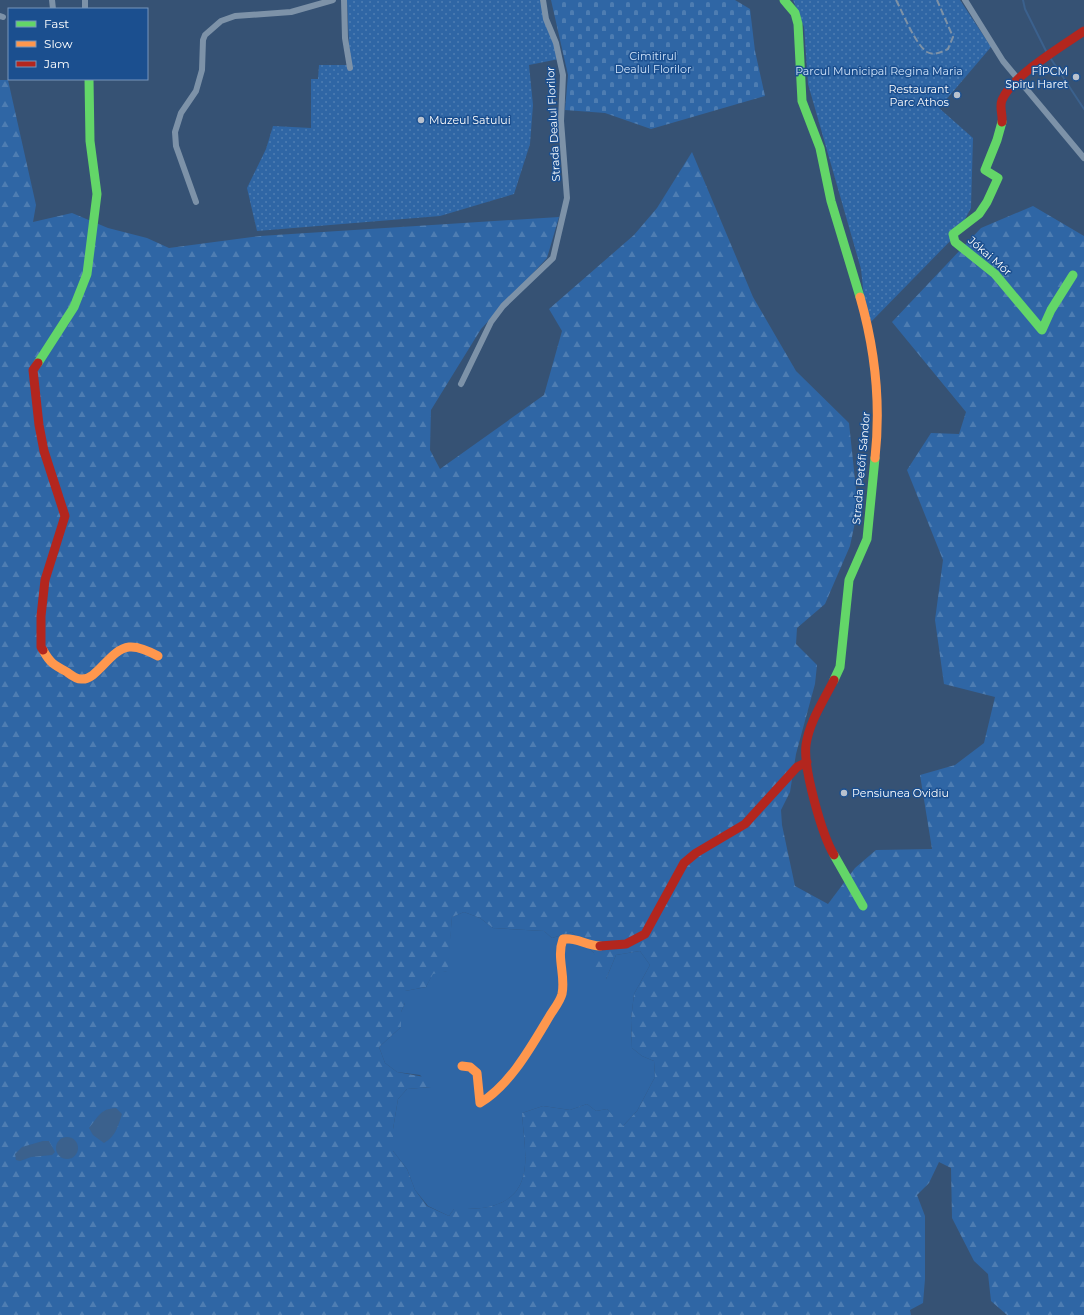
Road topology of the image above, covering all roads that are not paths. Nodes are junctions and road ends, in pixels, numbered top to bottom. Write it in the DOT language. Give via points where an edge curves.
graph roads {
  1 [pos="333,0"];
  2 [pos="344,0"];
  3 [pos="543,0"];
  4 [pos="784,0"];
  5 [pos="964,0"];
  6 [pos="1084,31"];
  7 [pos="350,68"];
  8 [pos="89,80"];
  9 [pos="1018,81"];
  10 [pos="1084,158"];
  11 [pos="196,202"];
  12 [pos="1073,275"];
  13 [pos="460,384"];
  14 [pos="158,656"];
  15 [pos="807,762"];
  16 [pos="863,906"];
  17 [pos="462,1066"];
  1 -- 11 [label="street" via="287,13 235,16 221,20 205,35 202,70 196,91 181,113 175,132 176,146"];
  2 -- 7 [label="street" via="345,38"];
  3 -- 13 [label="street, Strada Dealul Florilor" via="563,75 561,121 567,198 553,258 503,306 491,322"];
  4 -- 15 [label="street, Strada Petőfi Sándor" via="795,13 798,24 802,101 820,148 831,201 864,311 877,394 877,434 867,539 849,580 840,667 810,729 806,745"];
  5 -- 9 [label="street"];
  6 -- 9 [label="street" via="1049,55"];
  8 -- 14 [label="street" via="90,141 97,194 87,274 74,307 33,370 44,451 64,516 45,580 41,647 50,663 83,679 91,676 120,648 127,646 146,649"];
  9 -- 10 [label="street"];
  9 -- 12 [label="street, Jókai Mór" via="1001,101 1002,121 985,170 998,178 979,214 955,231 953,237 955,242 995,274 1042,330"];
  15 -- 16 [label="street, Strada Petőfi Sándor" via="821,827 832,853"];
  15 -- 17 [label="street" via="797,767 746,824 696,853 684,863 674,877 645,934 626,944 612,946 591,946 570,938 563,939 560,946 564,982 562,995 508,1078 490,1098 480,1103 477,1074 470,1067"];
}
